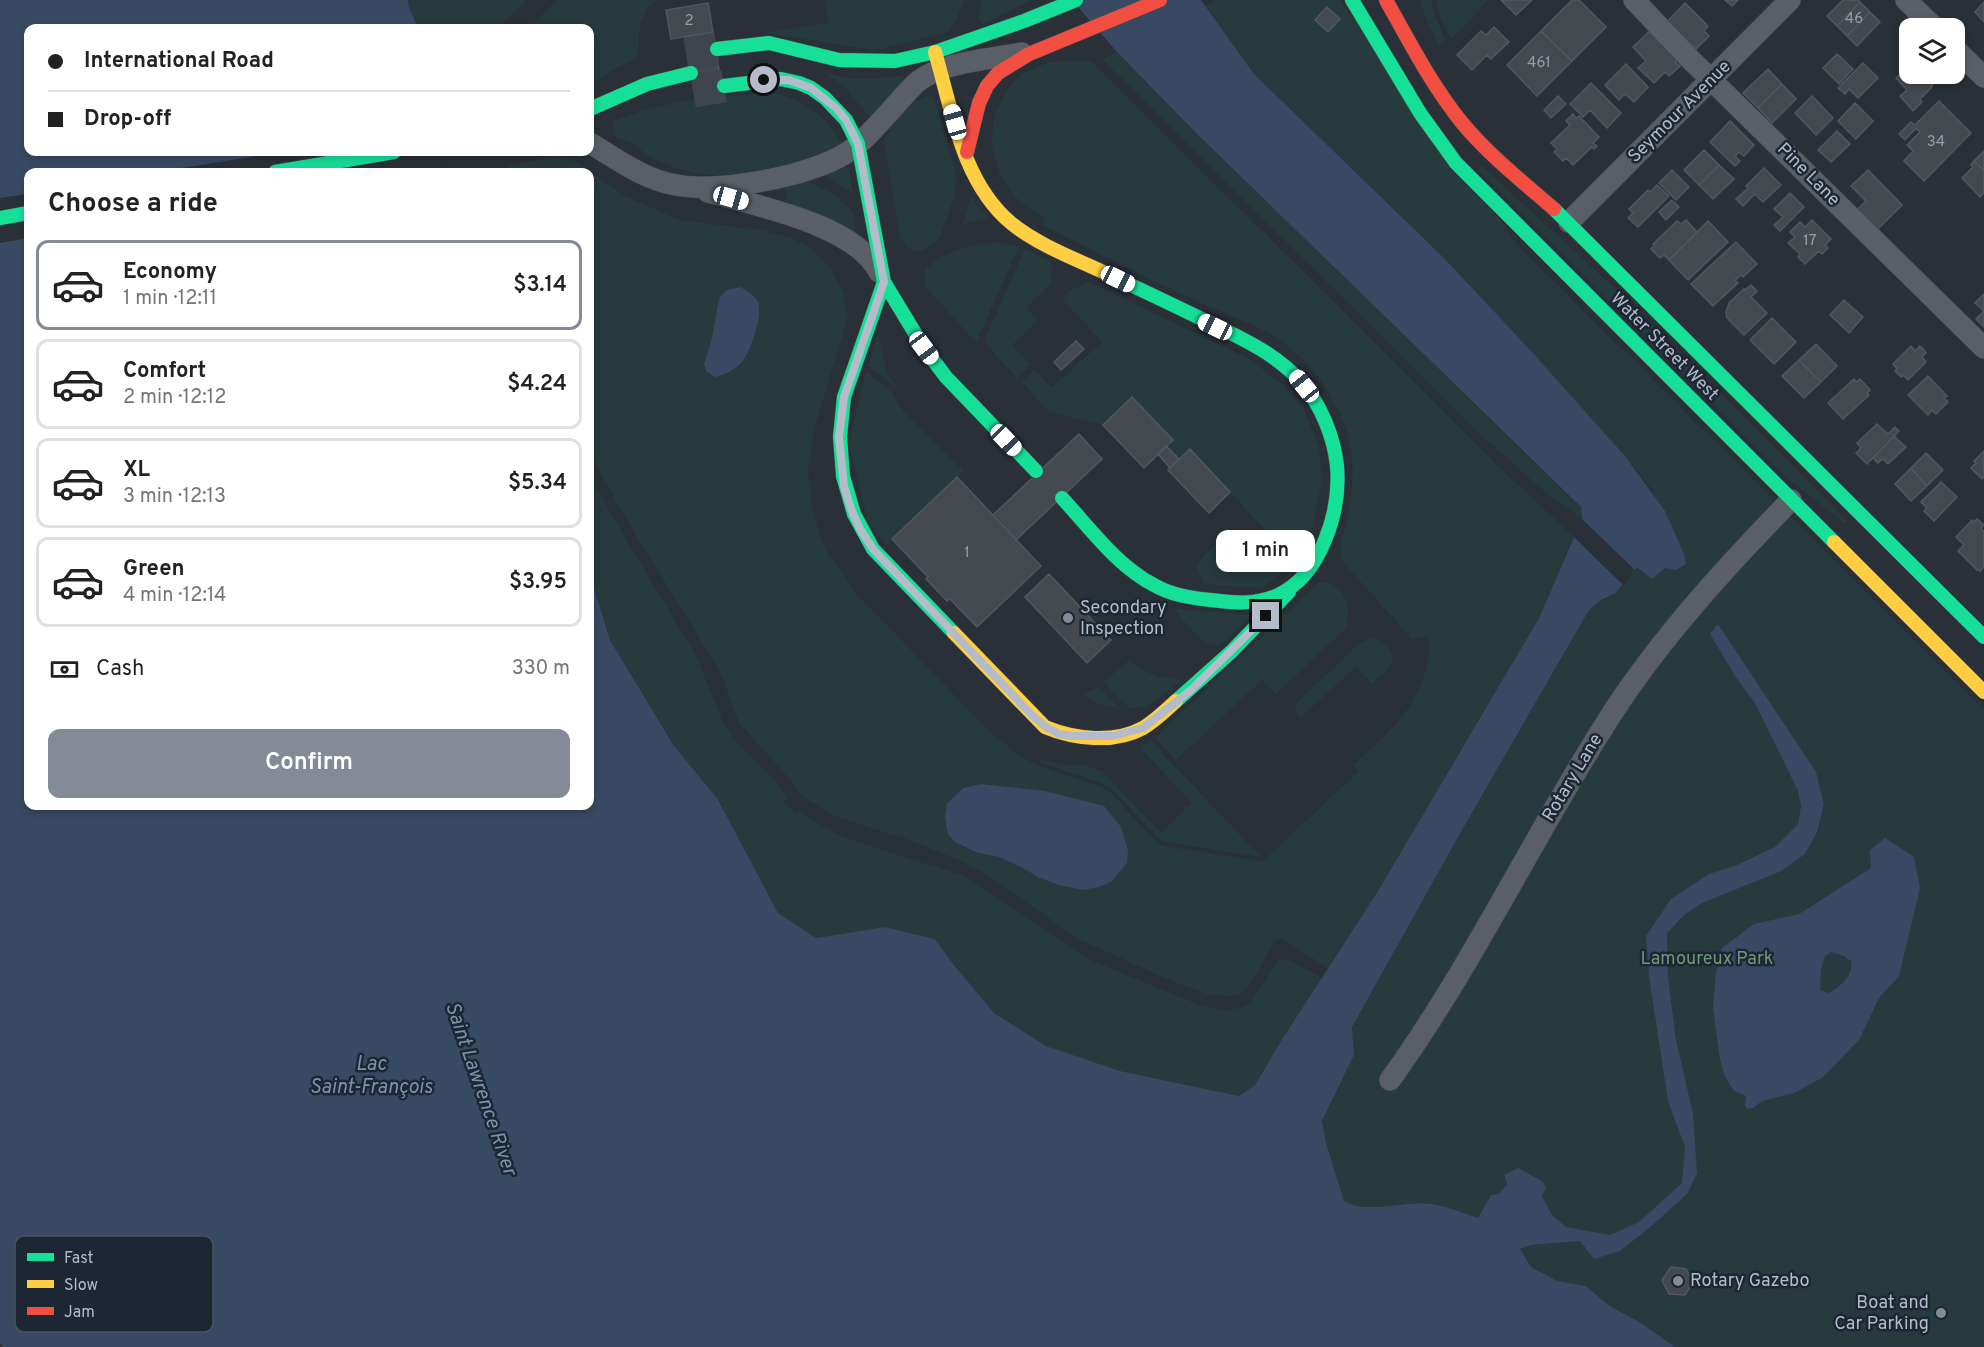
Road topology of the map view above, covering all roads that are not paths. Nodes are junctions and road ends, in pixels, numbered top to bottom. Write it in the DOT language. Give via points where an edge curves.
graph roads {
  1 [pos="1076,0"];
  2 [pos="1160,0"];
  3 [pos="1352,0"];
  4 [pos="1386,0"];
  5 [pos="1634,0"];
  6 [pos="1790,0"];
  7 [pos="1906,0"];
  8 [pos="1409,13"];
  9 [pos="1925,18"];
  10 [pos="717,49"];
  11 [pos="1036,50"];
  12 [pos="1965,59"];
  13 [pos="938,61"];
  14 [pos="770,66"];
  15 [pos="1424,69"];
  16 [pos="691,73"];
  17 [pos="1984,77"];
  18 [pos="1712,80"];
  19 [pos="724,86"];
  20 [pos="811,88"];
  21 [pos="645,99"];
  22 [pos="594,107"];
  23 [pos="594,115"];
  24 [pos="858,144"];
  25 [pos="594,145"];
  26 [pos="370,156"];
  27 [pos="966,159"];
  28 [pos="299,168"];
  29 [pos="690,187"];
  30 [pos="24,214"];
  31 [pos="0,218"];
  32 [pos="1569,222"];
  33 [pos="884,282"];
  34 [pos="1984,348"];
  35 [pos="1036,471"];
  36 [pos="1062,498"];
  37 [pos="1791,500"];
  38 [pos="1298,583"];
  39 [pos="1984,637"];
  40 [pos="1984,692"];
  41 [pos="1390,1080"];
  1 -- 13 [label="main road"];
  2 -- 11 [label="main road"];
  3 -- 37 [label="main road, Water Street West" via="1420,113 1456,163"];
  4 -- 15 [label="main road, Water Street West"];
  5 -- 18 [label="street, Pine Lane"];
  6 -- 18 [label="street, Seymour Avenue"];
  7 -- 9 [label="street"];
  8 -- 15 [label="main road"];
  10 -- 13 [label="main road" via="769,43 839,60"];
  11 -- 13 [label="street"];
  11 -- 27 [label="main road" via="1005,67 985,90 971,123"];
  12 -- 17 [label="street"];
  13 -- 24 [label="street"];
  13 -- 27 [label="main road"];
  14 -- 20 [label="main road" via="796,75"];
  15 -- 32 [label="main road, Water Street West" via="1464,125"];
  16 -- 22 [label="main road" via="647,84"];
  18 -- 32 [label="street, Seymour Avenue"];
  18 -- 34 [label="street, Pine Lane"];
  19 -- 20 [label="main road" via="781,79"];
  20 -- 24 [label="main road" via="836,108"];
  21 -- 23 [label="main road"];
  24 -- 29 [label="street" via="838,157 788,175"];
  24 -- 33 [label="main road"];
  25 -- 29 [label="street" via="653,179"];
  26 -- 28 [label="main road"];
  27 -- 38 [label="main road" via="983,190 1002,214 1023,231 1257,346 1296,376 1312,396 1331,438 1337,467 1333,508 1318,555"];
  29 -- 33 [label="street" via="824,227 866,255"];
  30 -- 31 [label="main road"];
  32 -- 39 [label="main road, Water Street West"];
  33 -- 35 [label="main road" via="946,377"];
  33 -- 38 [label="main road" via="841,415 841,462 851,509 873,549 1046,727 1059,734 1091,737 1143,728 1198,684"];
  36 -- 38 [label="main road" via="1130,569 1145,581 1180,596 1250,603 1280,594"];
  37 -- 40 [label="main road, Water Street West"];
  37 -- 41 [label="street, Rotary Lane" via="1659,646 1613,711 1425,1031"];
}
